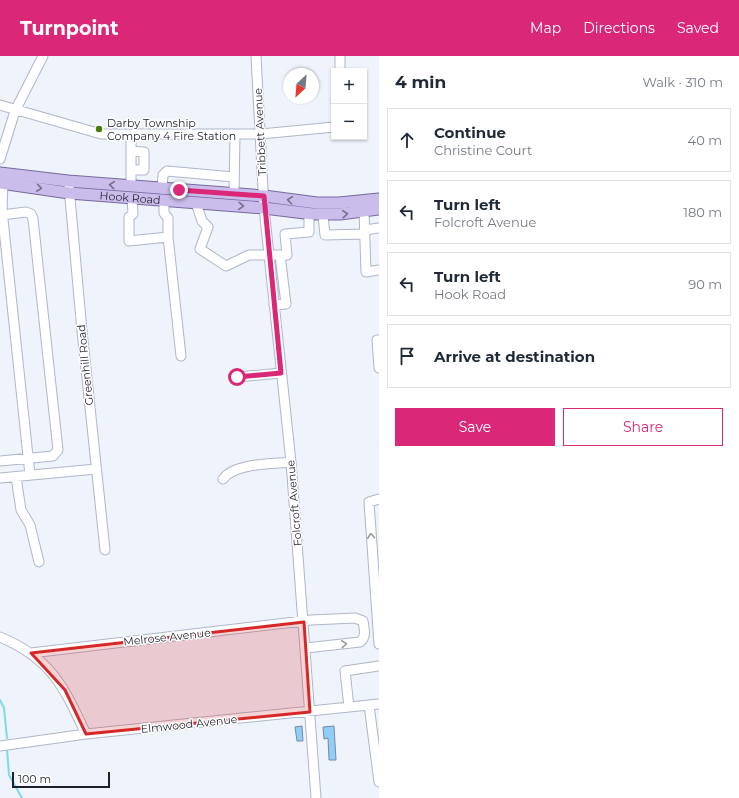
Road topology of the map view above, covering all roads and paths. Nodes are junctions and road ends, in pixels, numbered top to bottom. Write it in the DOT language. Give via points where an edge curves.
graph roads {
  1 [pos="42,56"];
  2 [pos="256,56"];
  3 [pos="340,56"];
  4 [pos="340,68"];
  5 [pos="0,105"];
  6 [pos="15,110"];
  7 [pos="331,127"];
  8 [pos="131,134"];
  9 [pos="235,134"];
  10 [pos="261,134"];
  11 [pos="0,159"];
  12 [pos="192,174"];
  13 [pos="213,176"];
  14 [pos="234,178"];
  15 [pos="1,180"];
  16 [pos="68,181"];
  17 [pos="131,186"];
  18 [pos="162,189"];
  19 [pos="190,191"];
  20 [pos="69,193"];
  21 [pos="212,193"];
  22 [pos="234,194"];
  23 [pos="264,196"];
  24 [pos="132,199"];
  25 [pos="379,199"];
  26 [pos="164,201"];
  27 [pos="196,203"];
  28 [pos="264,208"];
  29 [pos="1,209"];
  30 [pos="379,209"];
  31 [pos="364,212"];
  32 [pos="309,214"];
  33 [pos="323,214"];
  34 [pos="379,228"];
  35 [pos="365,232"];
  36 [pos="168,237"];
  37 [pos="280,255"];
  38 [pos="269,256"];
  39 [pos="379,270"];
  40 [pos="274,305"];
  41 [pos="378,340"];
  42 [pos="181,356"];
  43 [pos="379,368"];
  44 [pos="281,373"];
  45 [pos="237,377"];
  46 [pos="27,460"];
  47 [pos="0,462"];
  48 [pos="291,462"];
  49 [pos="96,469"];
  50 [pos="30,475"];
  51 [pos="16,477"];
  52 [pos="0,478"];
  53 [pos="223,479"];
  54 [pos="379,499"];
  55 [pos="105,550"];
  56 [pos="39,562"];
  57 [pos="377,586"];
  58 [pos="304,622"];
  59 [pos="0,637"];
  60 [pos="379,644"];
  61 [pos="306,648"];
  62 [pos="31,653"];
  63 [pos="379,666"];
  64 [pos="379,704"];
  65 [pos="369,705"];
  66 [pos="349,708"];
  67 [pos="310,712"];
  68 [pos="86,734"];
  69 [pos="0,746"];
  70 [pos="379,782"];
  71 [pos="316,798"];
  1 -- 6 [label="street"];
  2 -- 10 [label="street, Tribbett Avenue"];
  3 -- 4 [label="street"];
  5 -- 6 [label="street"];
  6 -- 8 [label="street" via="101,134"];
  6 -- 11 [label="street"];
  7 -- 10 [label="street"];
  8 -- 9 [label="street"];
  8 -- 17 [label="street"];
  9 -- 10 [label="street"];
  9 -- 14 [label="street"];
  10 -- 23 [label="street, Tribbett Avenue"];
  12 -- 13 [label="street"];
  12 -- 18 [label="street" via="165,172"];
  12 -- 19 [label="street"];
  13 -- 14 [label="street"];
  13 -- 21 [label="street"];
  14 -- 22 [label="street"];
  15 -- 16 [label="main road, Hook Road"];
  15 -- 20 [label="main road, Hook Road, one-way"];
  15 -- 29 [label="street"];
  17 -- 16 [label="main road, Hook Road, one-way"];
  16 -- 20 [label="street, Greenhill Road"];
  17 -- 18 [label="main road, Hook Road"];
  18 -- 19 [label="main road, Hook Road"];
  19 -- 21 [label="main road, Hook Road"];
  20 -- 24 [label="main road, Hook Road"];
  20 -- 49 [label="street, Greenhill Road"];
  21 -- 22 [label="main road, Hook Road"];
  22 -- 23 [label="main road, Hook Road"];
  25 -- 23 [label="main road, Hook Road, one-way" via="328,203"];
  23 -- 28 [label="street, Tribbett Avenue"];
  24 -- 26 [label="main road, Hook Road"];
  24 -- 36 [label="street" via="133,214 129,217 129,240"];
  26 -- 27 [label="main road, Hook Road"];
  26 -- 36 [label="street" via="164,213 168,218"];
  27 -- 28 [label="main road, Hook Road, one-way"];
  27 -- 38 [label="street" via="202,221 208,227 200,249 226,266 249,255"];
  28 -- 32 [label="main road, Hook Road"];
  28 -- 38 [label="street, Folcroft Avenue"];
  29 -- 46 [label="street"];
  29 -- 46 [label="street" via="26,212 34,219 58,450 53,456"];
  30 -- 31 [label="main road, Hook Road"];
  33 -- 31 [label="main road, Hook Road, one-way"];
  31 -- 35 [label="street"];
  32 -- 33 [label="main road, Hook Road"];
  32 -- 37 [label="street" via="309,232 285,234 287,255"];
  33 -- 35 [label="street" via="325,235"];
  34 -- 35 [label="street"];
  35 -- 39 [label="street" via="366,272"];
  36 -- 42 [label="street"];
  37 -- 38 [label="street"];
  37 -- 40 [label="street" via="286,304"];
  38 -- 40 [label="street, Folcroft Avenue"];
  40 -- 44 [label="street, Folcroft Avenue"];
  41 -- 43 [label="street"];
  44 -- 45 [label="street"];
  44 -- 48 [label="street, Folcroft Avenue"];
  46 -- 47 [label="street"];
  46 -- 50 [label="street"];
  48 -- 53 [label="street" via="237,469"];
  48 -- 58 [label="street, Folcroft Avenue"];
  49 -- 50 [label="street"];
  49 -- 55 [label="street, Greenhill Road"];
  50 -- 51 [label="street"];
  51 -- 52 [label="street"];
  51 -- 56 [label="street" via="21,510 30,525"];
  57 -- 54 [label="street, one-way" via="369,502"];
  57 -- 60 [label="street"];
  58 -- 61 [label="street, Folcroft Avenue"];
  61 -- 58 [label="street, Melrose Avenue, one-way" via="360,642 364,635 363,621 355,618"];
  58 -- 62 [label="street, Melrose Avenue"];
  59 -- 62 [label="street"];
  61 -- 67 [label="street, Folcroft Avenue"];
  62 -- 68 [label="street" via="42,662 65,690"];
  63 -- 66 [label="street" via="345,671"];
  64 -- 65 [label="street, Elmwood Avenue"];
  65 -- 66 [label="street, Elmwood Avenue"];
  65 -- 70 [label="street"];
  66 -- 67 [label="street, Elmwood Avenue"];
  67 -- 68 [label="street, Elmwood Avenue"];
  67 -- 71 [label="street, Folcroft Avenue"];
  68 -- 69 [label="street, Elmwood Avenue"];
}
